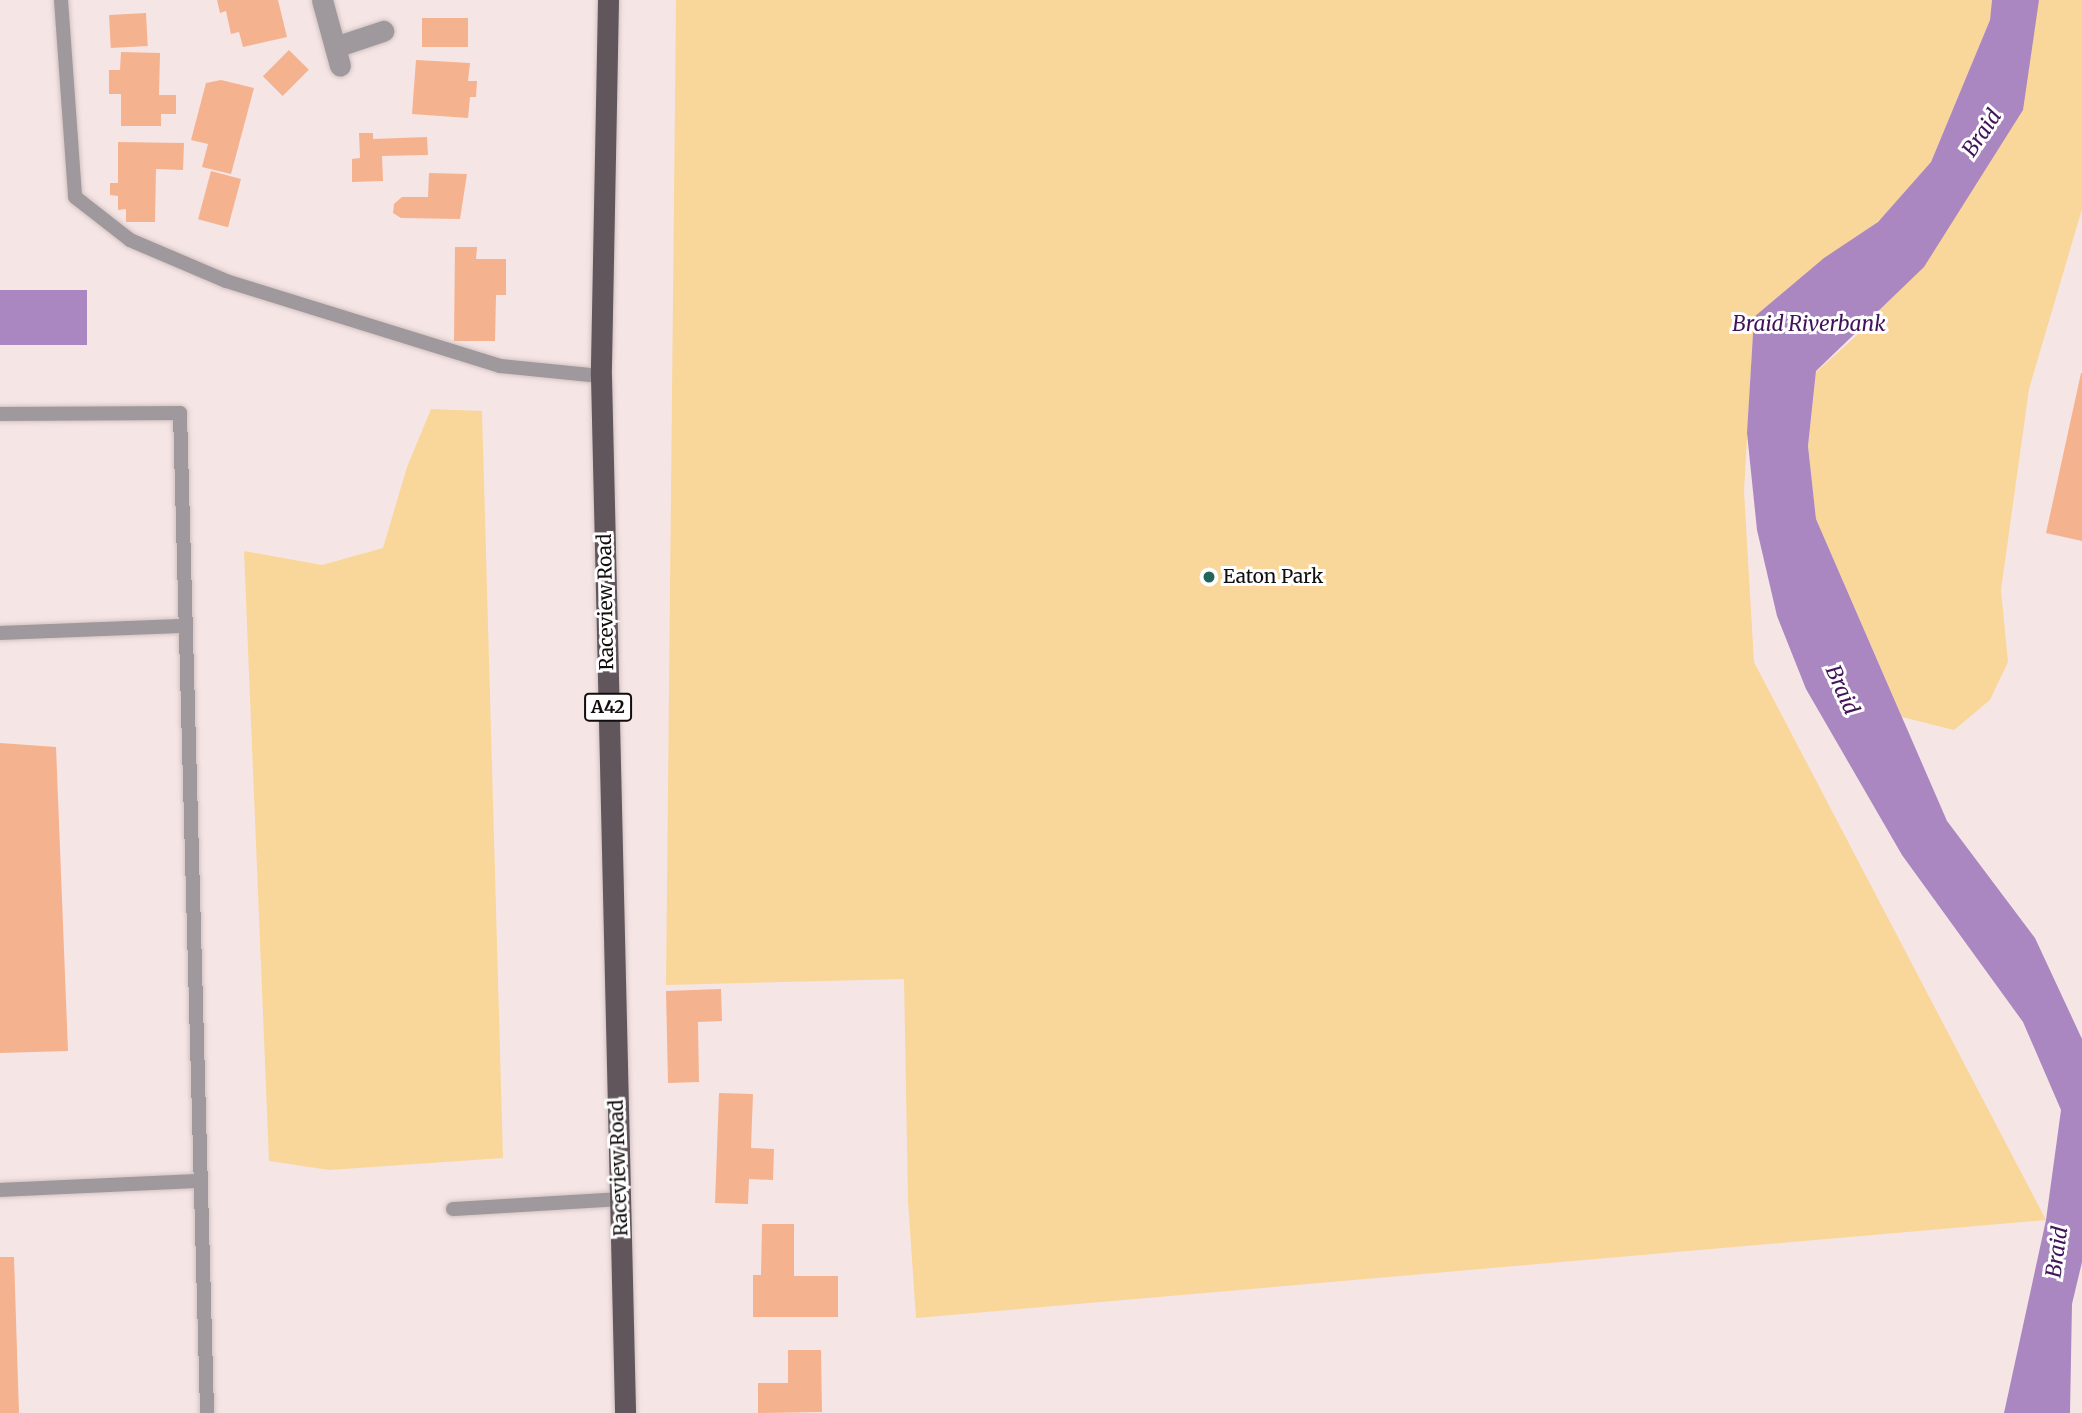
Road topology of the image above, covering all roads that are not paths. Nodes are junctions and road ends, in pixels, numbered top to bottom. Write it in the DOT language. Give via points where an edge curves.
graph roads {
  1 [pos="61,0"];
  2 [pos="322,0"];
  3 [pos="608,0"];
  4 [pos="383,31"];
  5 [pos="601,376"];
  6 [pos="0,414"];
  7 [pos="186,626"];
  8 [pos="0,634"];
  9 [pos="201,1181"];
  10 [pos="0,1190"];
  11 [pos="619,1199"];
  12 [pos="453,1209"];
  13 [pos="207,1413"];
  14 [pos="625,1413"];
  1 -- 5 [label="lane" via="75,197 130,240 226,281 500,366"];
  2 -- 4 [label="street" via="338,57"];
  3 -- 5 [label="main road, Raceview Road / A42"];
  5 -- 11 [label="main road, Raceview Road / A42"];
  6 -- 7 [label="lane" via="180,413"];
  7 -- 8 [label="lane"];
  7 -- 9 [label="lane"];
  9 -- 10 [label="lane"];
  9 -- 13 [label="lane"];
  11 -- 12 [label="lane"];
  11 -- 14 [label="main road, Raceview Road / A42"];
}
